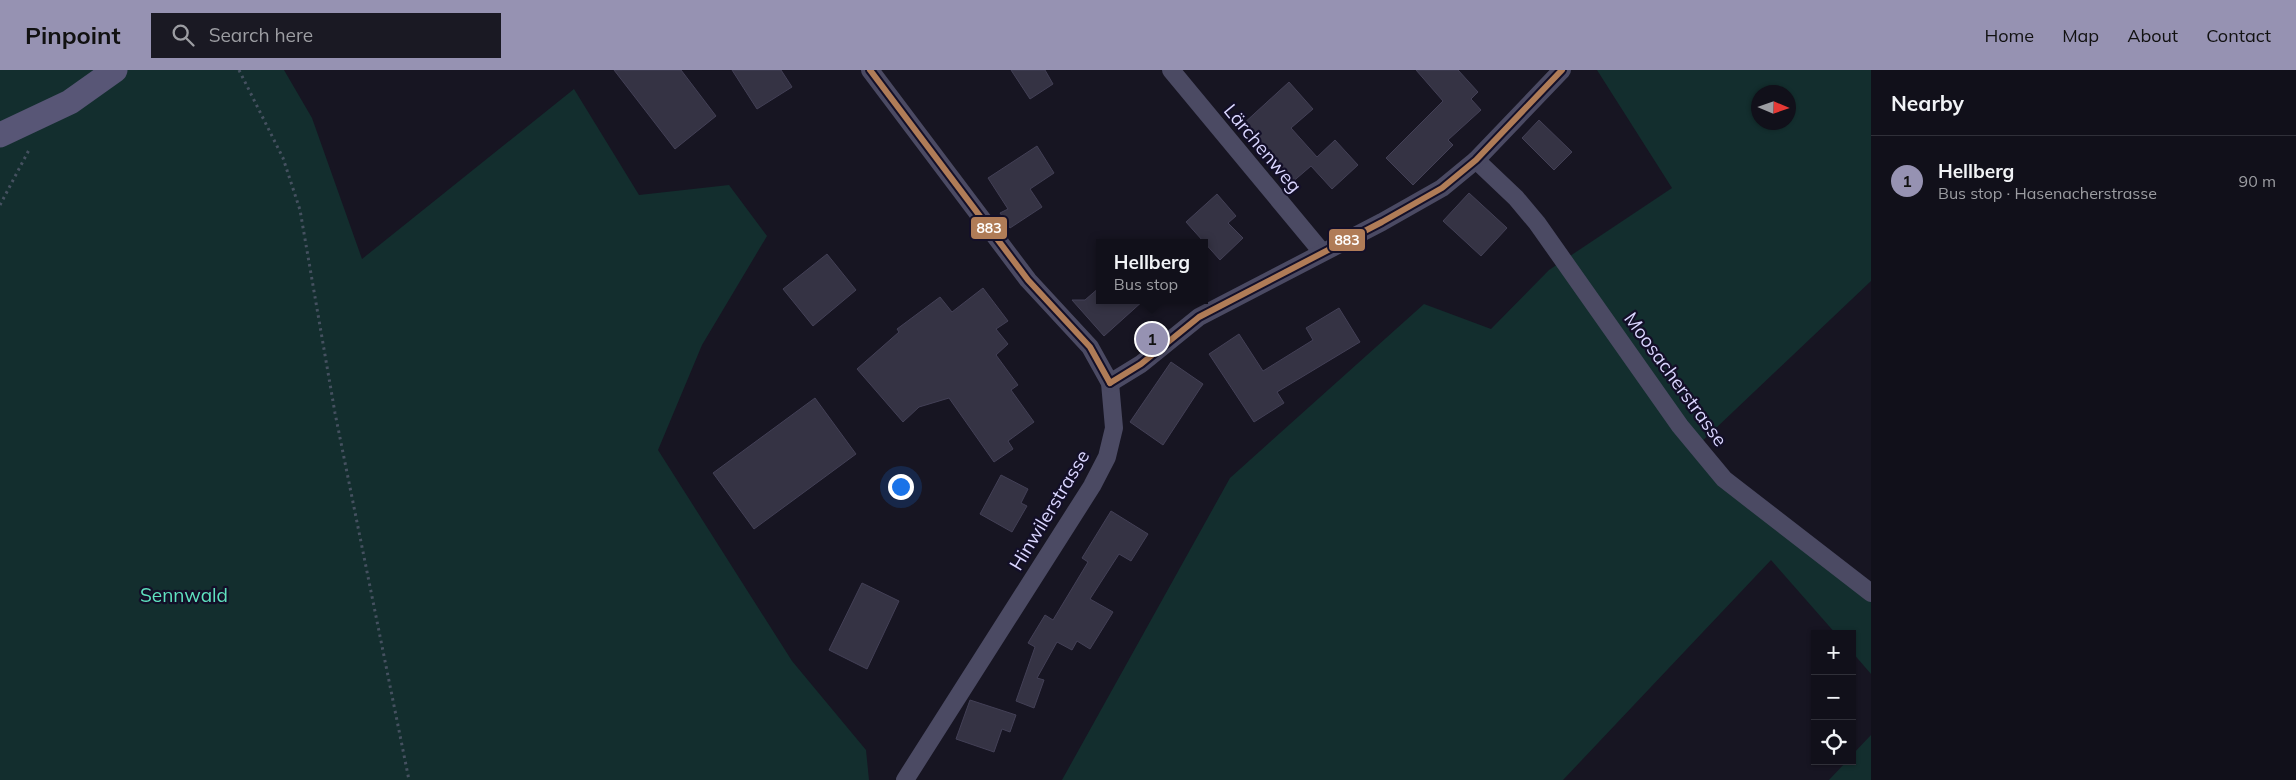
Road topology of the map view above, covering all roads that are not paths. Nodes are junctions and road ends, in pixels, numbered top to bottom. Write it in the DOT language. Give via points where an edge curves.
graph roads {
  1 [pos="115,70"];
  2 [pos="870,70"];
  3 [pos="1171,70"];
  4 [pos="1562,70"];
  5 [pos="0,135"];
  6 [pos="1476,160"];
  7 [pos="1322,252"];
  8 [pos="1110,383"];
  9 [pos="1871,593"];
  10 [pos="905,780"];
  1 -- 5 [label="street" via="70,102"];
  2 -- 8 [label="street, Hinwilerstrasse" via="1028,280 1090,347"];
  3 -- 7 [label="street, Lärchenweg"];
  4 -- 6 [label="street"];
  6 -- 7 [label="street" via="1442,188"];
  6 -- 9 [label="street, Moosacherstrasse" via="1537,223 1680,426 1724,479"];
  7 -- 8 [label="street" via="1199,317 1141,364"];
  8 -- 10 [label="street, Hinwilerstrasse" via="1114,428 1107,457 1092,486"];
}
